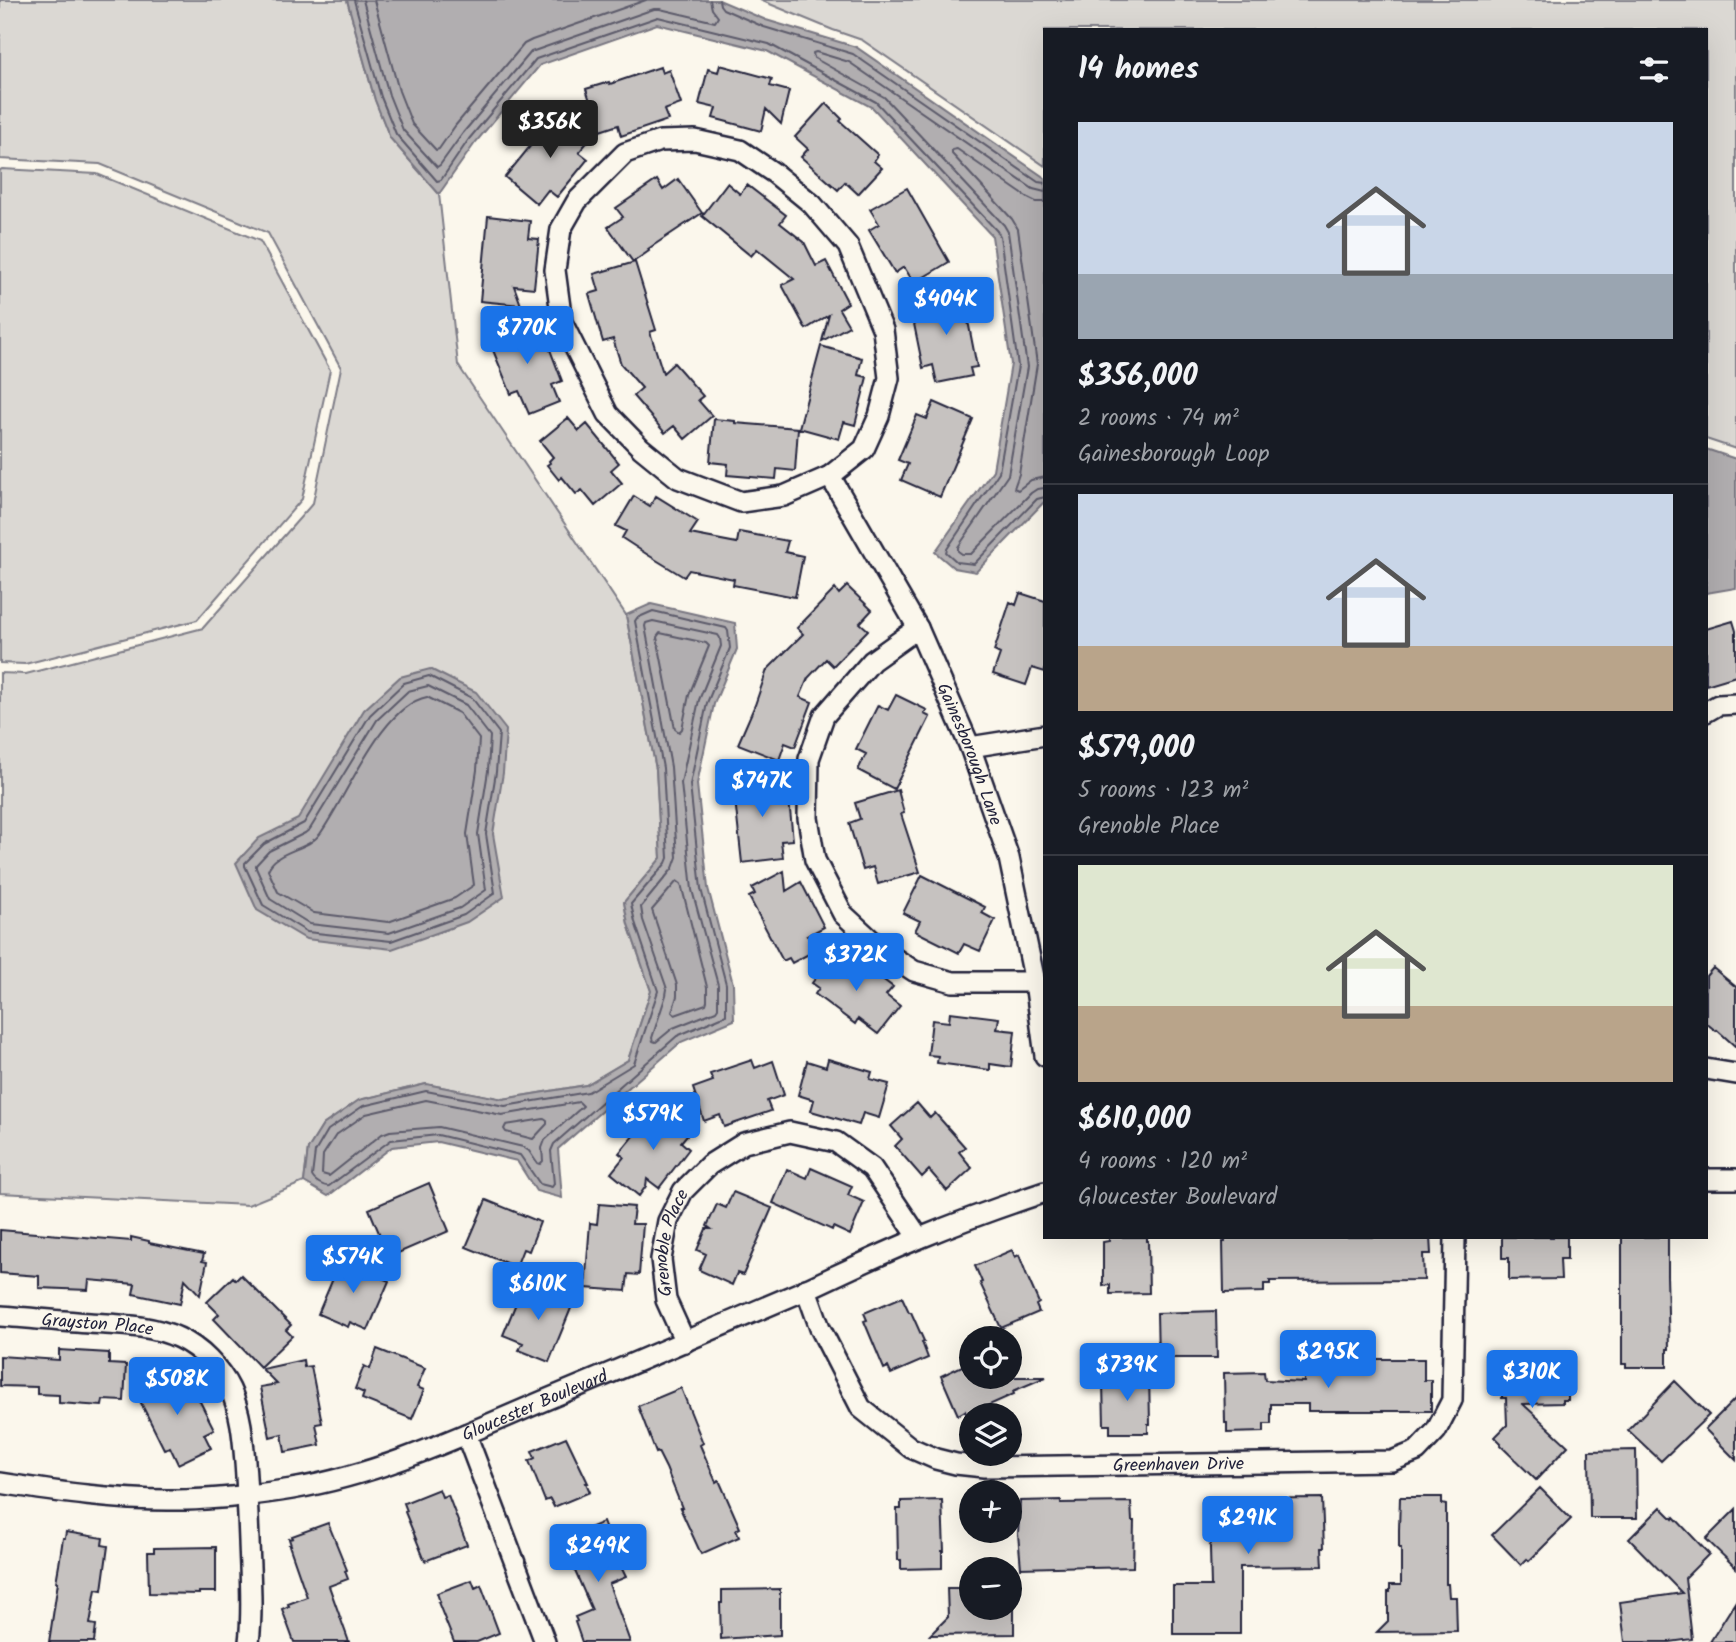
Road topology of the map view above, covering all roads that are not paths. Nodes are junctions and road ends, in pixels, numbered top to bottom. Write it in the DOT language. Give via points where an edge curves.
graph roads {
  1 [pos="830,476"];
  2 [pos="918,628"];
  3 [pos="1736,704"];
  4 [pos="1708,711"];
  5 [pos="1043,734"];
  6 [pos="970,747"];
  7 [pos="1035,982"];
  8 [pos="1043,1041"];
  9 [pos="1708,1069"];
  10 [pos="1736,1074"];
  11 [pos="1708,1179"];
  12 [pos="1736,1179"];
  13 [pos="1043,1193"];
  14 [pos="919,1238"];
  15 [pos="1455,1239"];
  16 [pos="806,1289"];
  17 [pos="0,1316"];
  18 [pos="685,1342"];
  19 [pos="466,1434"];
  20 [pos="0,1483"];
  21 [pos="248,1495"];
  22 [pos="249,1642"];
  23 [pos="545,1642"];
  1 -- 1 [label="street" via="864,449 889,378 883,330 848,246 812,204 740,150 695,140 660,141 625,153 577,201 561,229 555,270 562,322 608,414 678,478 741,502 784,496"];
  1 -- 2 [label="street, Gainesborough Lane"];
  2 -- 6 [label="street, Gainesborough Lane"];
  2 -- 7 [label="street" via="872,661 824,716 809,759 808,818 815,860 843,914 881,950 914,971 953,982"];
  3 -- 4 [label="street"];
  5 -- 6 [label="street"];
  6 -- 7 [label="street, Gainesborough Lane" via="1009,858"];
  7 -- 8 [label="street, Gainesborough Lane"];
  9 -- 10 [label="street"];
  11 -- 12 [label="street"];
  13 -- 14 [label="street, Gloucester Boulevard"];
  14 -- 16 [label="street, Gloucester Boulevard"];
  14 -- 18 [label="street, Grenoble Place" via="873,1168 836,1142 790,1132 744,1143 709,1165 683,1191 668,1221 661,1259 666,1300"];
  15 -- 16 [label="street, Greenhaven Drive" via="1452,1400 1436,1431 1417,1451 1392,1461 984,1467 936,1459 911,1448 861,1408 820,1328"];
  16 -- 18 [label="street, Gloucester Boulevard"];
  17 -- 21 [label="street, Grayston Place" via="144,1327 192,1346 221,1374 236,1402"];
  18 -- 19 [label="street, Gloucester Boulevard"];
  19 -- 21 [label="street, Gloucester Boulevard" via="346,1478"];
  19 -- 23 [label="street"];
  20 -- 21 [label="street, Gloucester Boulevard" via="139,1499"];
  21 -- 22 [label="street, Grayston Place"];
}
